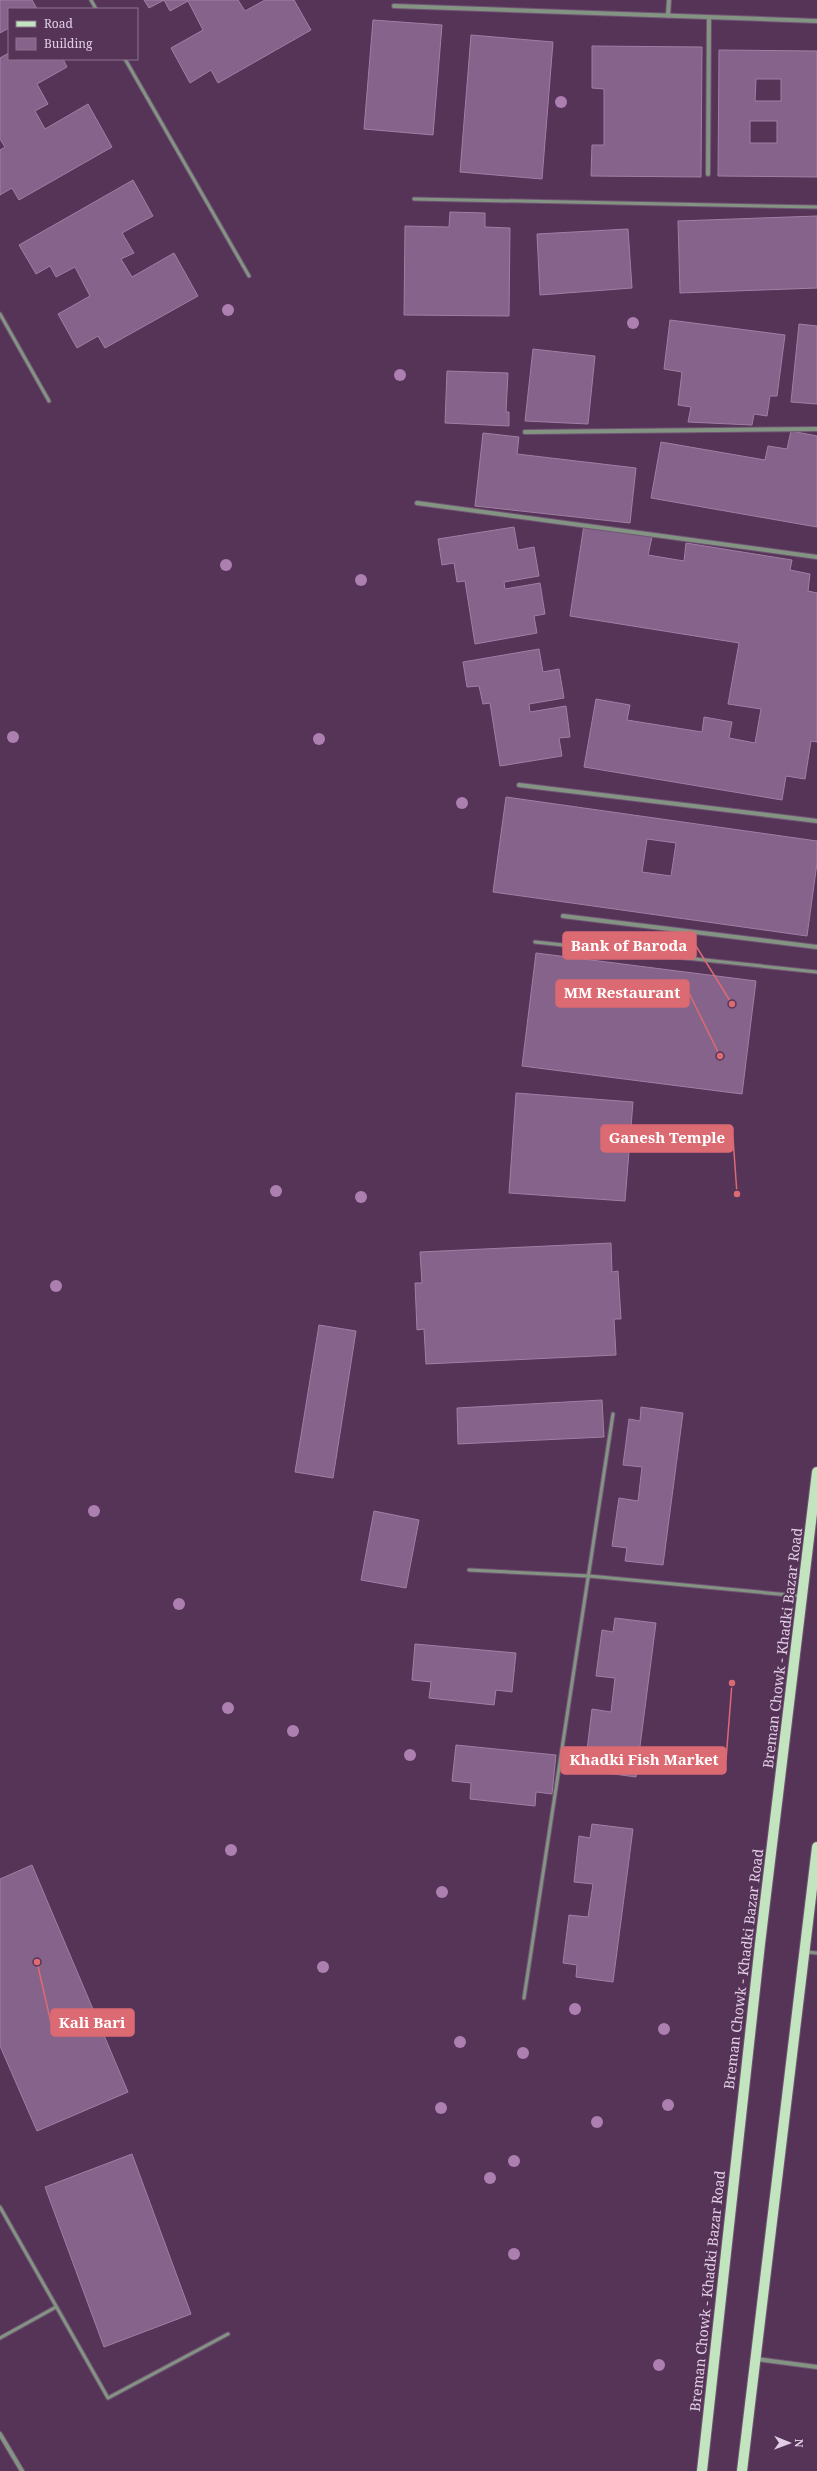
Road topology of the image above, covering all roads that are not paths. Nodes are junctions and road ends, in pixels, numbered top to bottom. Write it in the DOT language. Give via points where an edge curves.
graph roads {
  1 [pos="669,0"];
  2 [pos="394,6"];
  3 [pos="668,16"];
  4 [pos="709,18"];
  5 [pos="817,21"];
  6 [pos="126,60"];
  7 [pos="708,174"];
  8 [pos="414,199"];
  9 [pos="817,207"];
  10 [pos="249,276"];
  11 [pos="0,314"];
  12 [pos="49,401"];
  13 [pos="817,428"];
  14 [pos="525,432"];
  15 [pos="417,503"];
  16 [pos="817,557"];
  17 [pos="519,785"];
  18 [pos="817,821"];
  19 [pos="563,916"];
  20 [pos="535,942"];
  21 [pos="817,947"];
  22 [pos="817,972"];
  23 [pos="613,1414"];
  24 [pos="817,1472"];
  25 [pos="469,1570"];
  26 [pos="589,1576"];
  27 [pos="802,1596"];
  28 [pos="817,1847"];
  29 [pos="804,1952"];
  30 [pos="817,1953"];
  31 [pos="524,1998"];
  32 [pos="0,2207"];
  33 [pos="56,2307"];
  34 [pos="228,2334"];
  35 [pos="0,2338"];
  36 [pos="755,2359"];
  37 [pos="817,2367"];
  38 [pos="0,2434"];
  39 [pos="22,2471"];
  40 [pos="702,2471"];
  41 [pos="742,2471"];
  1 -- 3 [label="street"];
  2 -- 3 [label="street"];
  3 -- 4 [label="street"];
  4 -- 5 [label="street"];
  4 -- 7 [label="street"];
  6 -- 10 [label="lane"];
  8 -- 9 [label="lane"];
  11 -- 12 [label="lane"];
  13 -- 14 [label="street"];
  15 -- 16 [label="street"];
  17 -- 18 [label="street"];
  19 -- 21 [label="street"];
  20 -- 22 [label="lane"];
  23 -- 26 [label="lane"];
  24 -- 27 [label="main road, Breman Chowk - Khadki Bazar Road"];
  25 -- 26 [label="lane"];
  26 -- 27 [label="lane"];
  26 -- 31 [label="lane"];
  27 -- 40 [label="main road, Breman Chowk - Khadki Bazar Road" via="761,1936"];
  28 -- 29 [label="main road"];
  29 -- 30 [label="lane"];
  29 -- 36 [label="main road"];
  32 -- 33 [label="lane"];
  33 -- 34 [label="lane" via="108,2398"];
  33 -- 35 [label="lane"];
  36 -- 37 [label="street"];
  36 -- 41 [label="main road"];
  38 -- 39 [label="street"];
}
